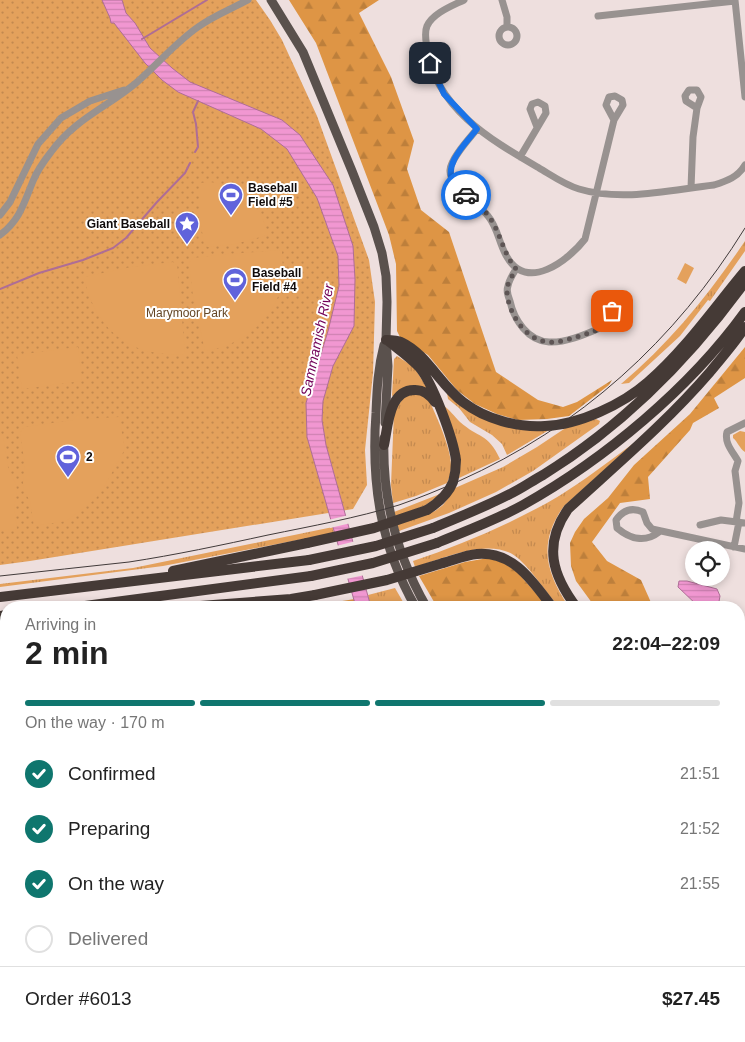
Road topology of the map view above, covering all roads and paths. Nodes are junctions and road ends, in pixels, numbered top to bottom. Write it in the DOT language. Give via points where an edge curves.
graph roads {
  1 [pos="248,0"];
  2 [pos="271,0"];
  3 [pos="464,0"];
  4 [pos="502,0"];
  5 [pos="735,0"];
  6 [pos="598,16"];
  7 [pos="507,27"];
  8 [pos="126,90"];
  9 [pos="745,97"];
  10 [pos="697,108"];
  11 [pos="614,120"];
  12 [pos="537,127"];
  13 [pos="477,129"];
  14 [pos="520,157"];
  15 [pos="744,166"];
  16 [pos="691,188"];
  17 [pos="596,193"];
  18 [pos="0,214"];
  19 [pos="0,235"];
  20 [pos="516,269"];
  21 [pos="745,271"];
  22 [pos="745,282"];
  23 [pos="745,312"];
  24 [pos="604,326"];
  25 [pos="745,327"];
  26 [pos="386,340"];
  27 [pos="442,413"];
  28 [pos="745,423"];
  29 [pos="384,445"];
  30 [pos="742,461"];
  31 [pos="740,522"];
  32 [pos="700,525"];
  33 [pos="659,532"];
  34 [pos="734,547"];
  35 [pos="745,549"];
  36 [pos="118,583"];
  37 [pos="0,597"];
  38 [pos="123,601"];
  39 [pos="265,601"];
  40 [pos="412,601"];
  41 [pos="424,601"];
  42 [pos="547,601"];
  43 [pos="572,601"];
  1 -- 8 [label="street" via="198,27"];
  2 -- 26 [label="main road" via="303,52 374,226 386,276"];
  3 -- 13 [label="street" via="433,17 426,30 434,77 444,94"];
  4 -- 7 [label="street"];
  5 -- 6 [label="street"];
  5 -- 9 [label="street"];
  8 -- 18 [label="street" via="90,101 61,118 38,144 10,202"];
  8 -- 19 [label="street" via="67,132 34,179 22,210"];
  10 -- 16 [label="street"];
  11 -- 17 [label="street"];
  12 -- 14 [label="street"];
  13 -- 14 [label="street"];
  13 -- 20 [label="street" via="453,161 451,176 455,185 492,221"];
  14 -- 17 [label="street" via="577,189"];
  15 -- 16 [label="street" via="728,181"];
  16 -- 17 [label="street" via="620,196"];
  17 -- 20 [label="street" via="585,239 577,250 547,270 522,272"];
  20 -- 24 [label="street" via="507,291 515,318 531,336 542,341 561,341"];
  21 -- 26 [label="highway" via="648,383 619,403 561,424 521,425 480,412 463,402 410,348 400,341"];
  22 -- 36 [label="highway, bridge" via="700,340 648,396 615,425 561,464 511,494 433,528 368,548 309,560"];
  23 -- 38 [label="highway, bridge" via="713,352 667,399 623,437 524,504 480,526 373,563 311,576"];
  25 -- 43 [label="highway" via="689,396 643,443 568,509 561,520 554,543 554,567"];
  26 -- 27 [label="highway" via="420,368"];
  26 -- 29 [label="main road"];
  26 -- 40 [label="main road" via="378,366 374,444 376,489 389,547"];
  27 -- 29 [label="highway" via="426,392 403,392 393,404"];
  27 -- 36 [label="highway, bridge" via="454,451 455,473 445,496 427,510 374,528"];
  28 -- 30 [label="street" via="727,432 726,437 726,442"];
  29 -- 41 [label="main road" via="386,486 393,526"];
  30 -- 31 [label="street" via="735,471"];
  31 -- 32 [label="street" via="721,520"];
  31 -- 34 [label="street"];
  33 -- 33 [label="street" via="652,529 643,512 637,509 622,512 616,520 617,528 637,538 645,539"];
  33 -- 34 [label="street"];
  34 -- 35 [label="street"];
  36 -- 37 [label="highway"];
  39 -- 42 [label="highway, bridge" via="315,595 387,580 476,554 501,556 523,571"];
}
